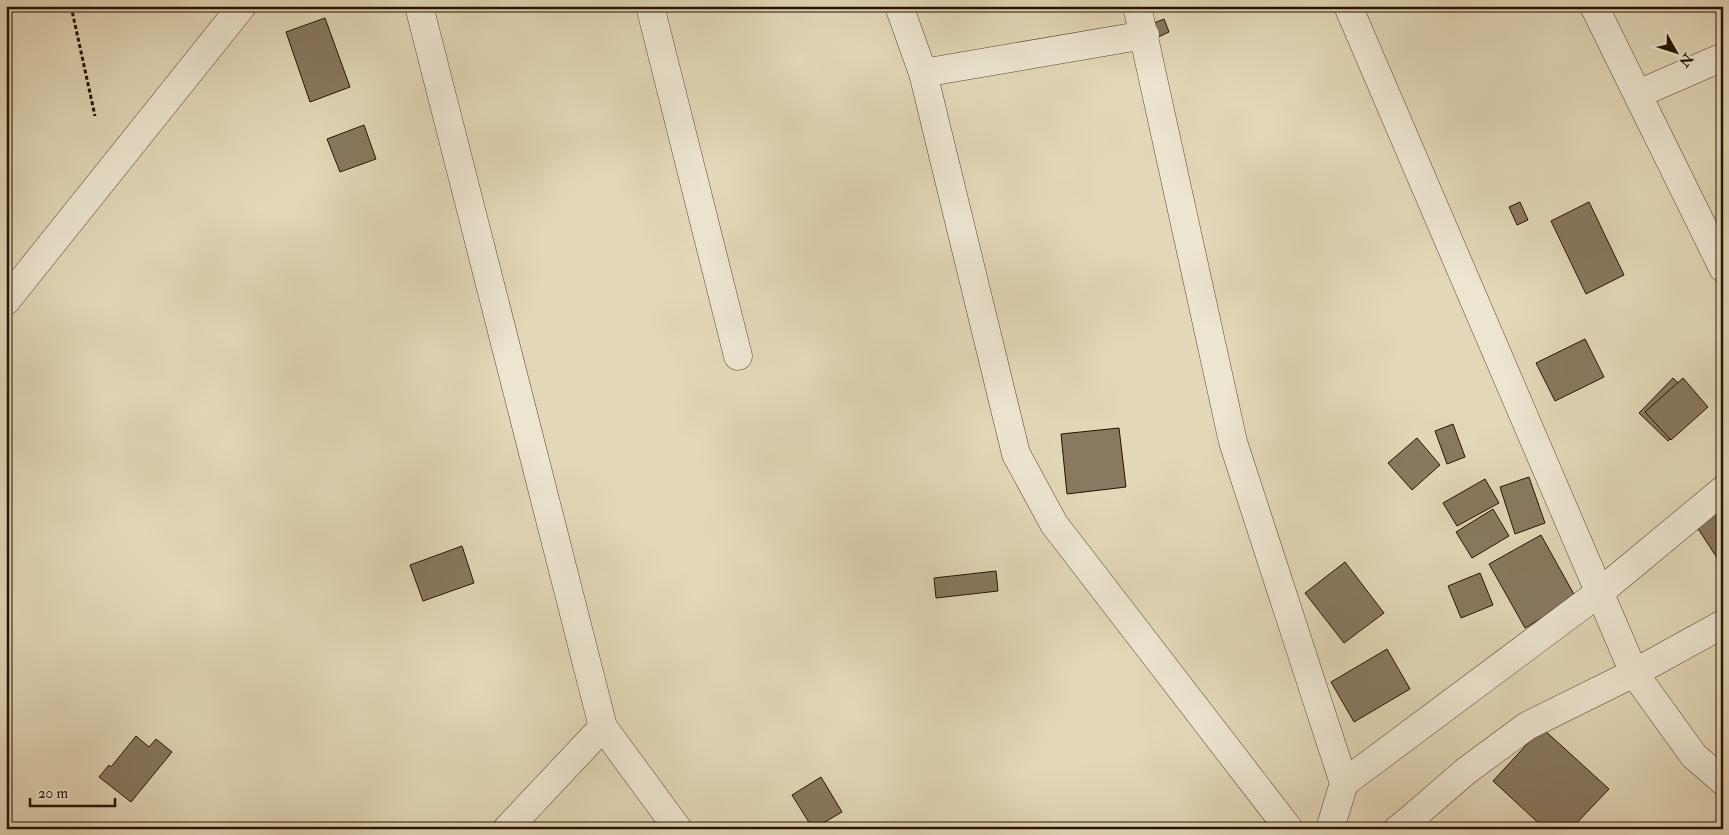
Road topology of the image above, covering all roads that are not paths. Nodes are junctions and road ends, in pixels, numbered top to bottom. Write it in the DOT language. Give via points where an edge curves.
graph roads {
  1 [pos="242,6"];
  2 [pos="419,6"];
  3 [pos="650,6"];
  4 [pos="899,6"];
  5 [pos="1137,6"];
  6 [pos="1348,6"];
  7 [pos="1594,6"];
  8 [pos="1145,35"];
  9 [pos="1723,57"];
  10 [pos="923,73"];
  11 [pos="1638,94"];
  12 [pos="1723,268"];
  13 [pos="6,301"];
  14 [pos="738,356"];
  15 [pos="1723,490"];
  16 [pos="1600,592"];
  17 [pos="1723,624"];
  18 [pos="1634,673"];
  19 [pos="603,727"];
  20 [pos="1723,781"];
  21 [pos="1344,783"];
  22 [pos="1406,827"];
  23 [pos="507,829"];
  24 [pos="678,829"];
  25 [pos="1289,829"];
  26 [pos="1330,829"];
  1 -- 13 [label="street"];
  2 -- 19 [label="street"];
  3 -- 14 [label="street"];
  4 -- 10 [label="street"];
  5 -- 8 [label="street"];
  6 -- 16 [label="street"];
  7 -- 11 [label="street"];
  8 -- 10 [label="street"];
  8 -- 21 [label="street" via="1234,442"];
  9 -- 11 [label="street"];
  10 -- 25 [label="street" via="1016,454 1054,524"];
  11 -- 12 [label="street"];
  15 -- 16 [label="street"];
  16 -- 18 [label="street"];
  16 -- 21 [label="street"];
  17 -- 18 [label="street"];
  18 -- 20 [label="street" via="1694,756"];
  18 -- 22 [label="street" via="1527,726 1466,771"];
  19 -- 23 [label="street"];
  19 -- 24 [label="street"];
  21 -- 26 [label="street"];
}
